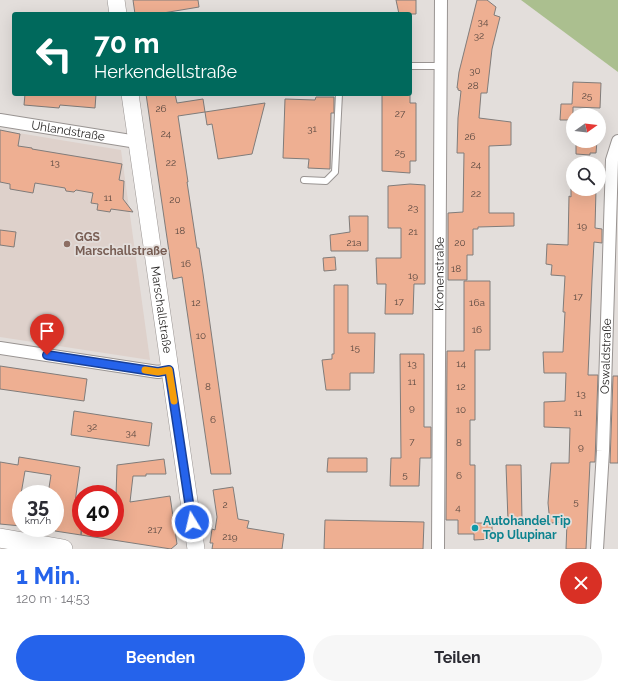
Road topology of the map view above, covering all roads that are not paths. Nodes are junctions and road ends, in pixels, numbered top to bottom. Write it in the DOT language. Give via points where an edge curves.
graph roads {
  1 [pos="116,0"];
  2 [pos="441,0"];
  3 [pos="118,12"];
  4 [pos="412,66"];
  5 [pos="440,66"];
  6 [pos="130,96"];
  7 [pos="339,96"];
  8 [pos="0,120"];
  9 [pos="618,141"];
  10 [pos="136,142"];
  11 [pos="304,180"];
  12 [pos="613,275"];
  13 [pos="0,348"];
  14 [pos="169,370"];
  15 [pos="0,538"];
  16 [pos="63,549"];
  17 [pos="196,549"];
  18 [pos="438,549"];
  19 [pos="597,549"];
  1 -- 3 [label="street"];
  2 -- 5 [label="street, Kronenstraße"];
  4 -- 5 [label="lane"];
  5 -- 18 [label="street, Kronenstraße"];
  6 -- 10 [label="street, Marschallstraße"];
  7 -- 11 [label="lane" via="335,172 326,181"];
  8 -- 10 [label="street, Uhlandstraße"];
  9 -- 12 [label="street, Oswaldstraße" via="612,160"];
  10 -- 14 [label="street, Marschallstraße"];
  12 -- 19 [label="street, Oswaldstraße"];
  13 -- 14 [label="street" via="158,372"];
  14 -- 17 [label="street, Marschallstraße"];
  15 -- 16 [label="main road"];
}
